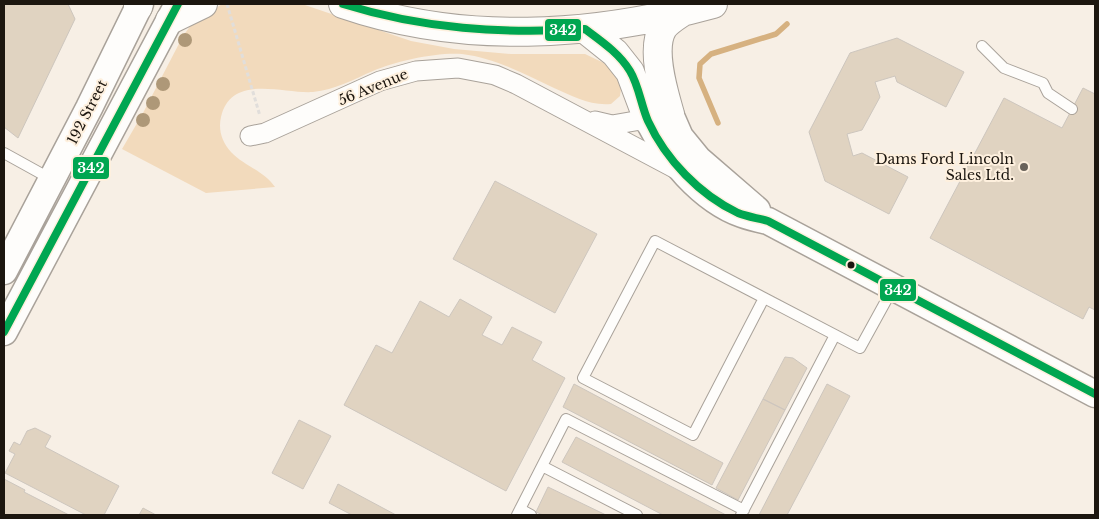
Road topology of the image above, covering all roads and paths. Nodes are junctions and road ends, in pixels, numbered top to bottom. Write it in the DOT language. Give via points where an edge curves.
graph roads {
  1 [pos="203,4"];
  2 [pos="227,4"];
  3 [pos="343,4"];
  4 [pos="713,4"];
  5 [pos="139,5"];
  6 [pos="174,12"];
  7 [pos="681,13"];
  8 [pos="586,29"];
  9 [pos="982,46"];
  10 [pos="1072,109"];
  11 [pos="659,117"];
  12 [pos="581,118"];
  13 [pos="257,134"];
  14 [pos="4,153"];
  15 [pos="688,176"];
  16 [pos="52,179"];
  17 [pos="768,221"];
  18 [pos="12,275"];
  19 [pos="893,287"];
  20 [pos="764,298"];
  21 [pos="4,332"];
  22 [pos="835,335"];
  23 [pos="1095,394"];
  24 [pos="542,466"];
  25 [pos="518,512"];
  26 [pos="743,513"];
  27 [pos="531,515"];
  28 [pos="637,515"];
  1 -- 6 [label="highway"];
  2 -- 13 [label="path"];
  3 -- 8 [label="highway" via="411,23 478,30 538,32"];
  4 -- 7 [label="highway"];
  5 -- 16 [label="main road, 192 Street"];
  6 -- 18 [label="main road, 192 Street"];
  7 -- 8 [label="highway"];
  7 -- 11 [label="highway" via="662,30 658,42"];
  8 -- 11 [label="highway" via="615,53"];
  9 -- 10 [label="lane" via="1004,68 1043,84 1048,93"];
  11 -- 12 [label="street, 56 Avenue" via="612,125"];
  11 -- 15 [label="main road, 56 Avenue" via="666,151"];
  11 -- 17 [label="main road, 56 Avenue" via="698,159"];
  12 -- 13 [label="street, 56 Avenue" via="495,75 458,68 436,68 380,81"];
  12 -- 15 [label="street, 56 Avenue"];
  14 -- 16 [label="lane"];
  15 -- 17 [label="main road, 56 Avenue" via="740,214"];
  16 -- 18 [label="main road, 192 Street"];
  17 -- 19 [label="main road, 56 Avenue"];
  18 -- 21 [label="main road, 192 Street"];
  19 -- 22 [label="lane" via="860,348"];
  19 -- 23 [label="main road, 56 Avenue"];
  20 -- 20 [label="lane" via="654,241 582,378 693,436"];
  20 -- 22 [label="lane"];
  22 -- 26 [label="lane"];
  24 -- 25 [label="lane"];
  24 -- 26 [label="lane" via="566,419"];
  24 -- 28 [label="lane"];
  25 -- 27 [label="lane"];
}
